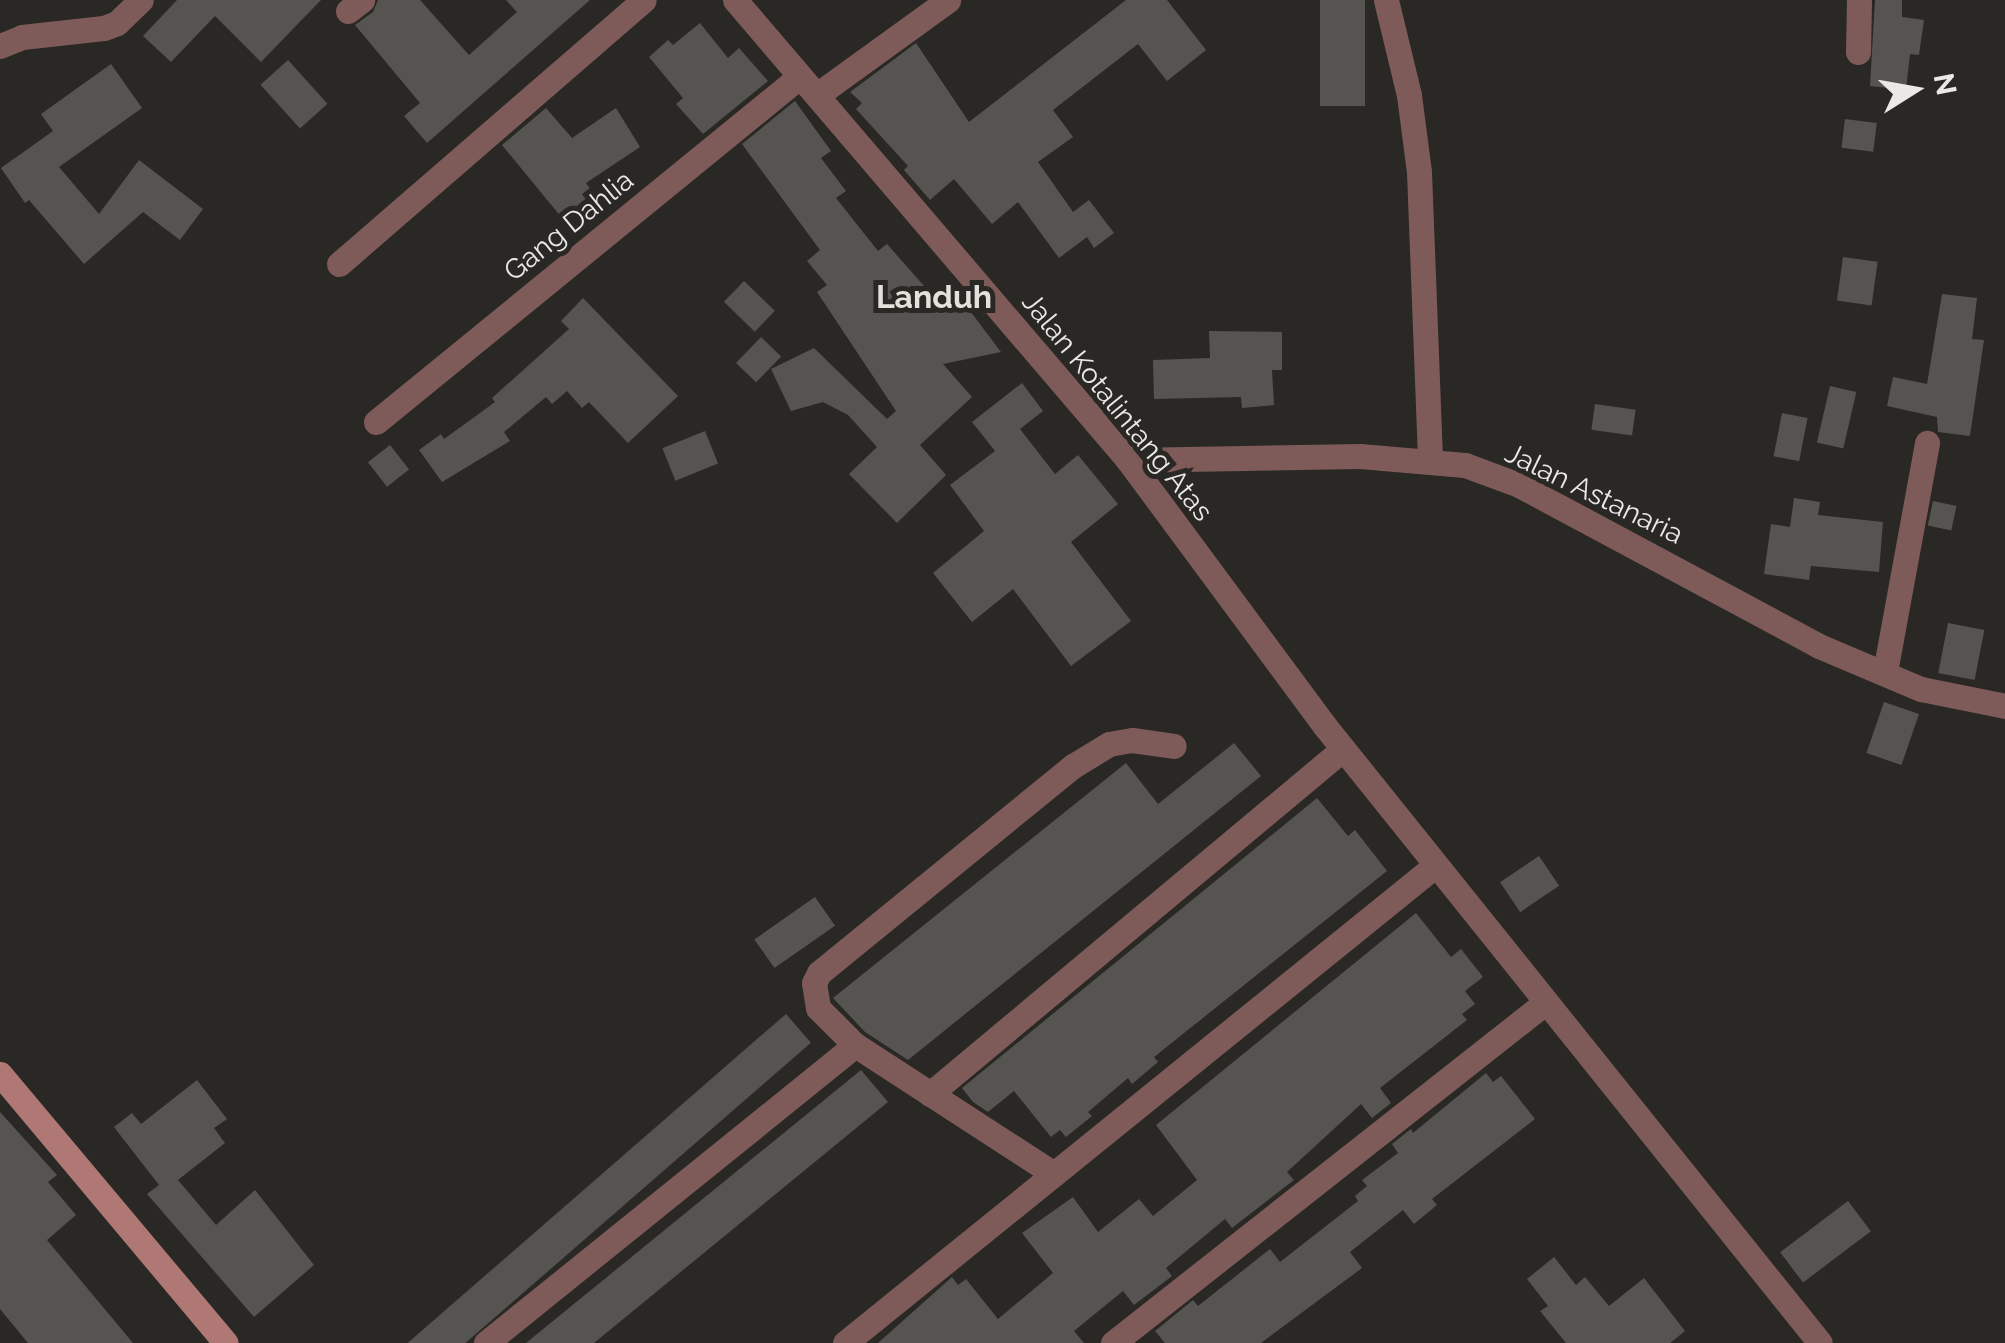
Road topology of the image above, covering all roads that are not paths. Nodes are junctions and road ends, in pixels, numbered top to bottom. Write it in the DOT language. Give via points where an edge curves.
graph roads {
  1 [pos="141,0"];
  2 [pos="644,0"];
  3 [pos="735,0"];
  4 [pos="948,0"];
  5 [pos="1386,0"];
  6 [pos="1858,0"];
  7 [pos="0,46"];
  8 [pos="1858,52"];
  9 [pos="808,86"];
  10 [pos="338,264"];
  11 [pos="376,422"];
  12 [pos="1927,443"];
  13 [pos="1128,460"];
  14 [pos="1430,460"];
  15 [pos="1884,672"];
  16 [pos="2005,706"];
  17 [pos="1174,746"];
  18 [pos="1343,749"];
  19 [pos="1436,865"];
  20 [pos="1546,1002"];
  21 [pos="855,1045"];
  22 [pos="0,1074"];
  23 [pos="930,1094"];
  24 [pos="1054,1174"];
  25 [pos="226,1343"];
  26 [pos="486,1343"];
  27 [pos="845,1343"];
  28 [pos="1113,1343"];
  29 [pos="1820,1343"];
  1 -- 7 [label="street" via="104,28"];
  2 -- 10 [label="street"];
  3 -- 9 [label="street, Jalan Kotalintang Atas"];
  4 -- 9 [label="street, Gang Dahlia"];
  5 -- 14 [label="street" via="1419,172"];
  6 -- 8 [label="street"];
  9 -- 11 [label="street, Gang Dahlia"];
  9 -- 13 [label="street, Jalan Kotalintang Atas"];
  12 -- 15 [label="street"];
  13 -- 14 [label="street, Jalan Astanaria"];
  13 -- 18 [label="street, Jalan Kotalintang Atas"];
  14 -- 15 [label="street, Jalan Astanaria" via="1519,485 1819,646"];
  15 -- 16 [label="street, Jalan Astanaria" via="1922,689"];
  17 -- 21 [label="street" via="1121,742 1073,766 819,973 813,996 818,1008"];
  18 -- 19 [label="street, Jalan Kotalintang Atas"];
  18 -- 23 [label="street"];
  19 -- 20 [label="street, Jalan Kotalintang Atas"];
  19 -- 24 [label="street"];
  20 -- 28 [label="street"];
  20 -- 29 [label="street, Jalan Kotalintang Atas"];
  21 -- 23 [label="street"];
  21 -- 26 [label="street"];
  22 -- 25 [label="main road"];
  23 -- 24 [label="street"];
  24 -- 27 [label="street"];
}
